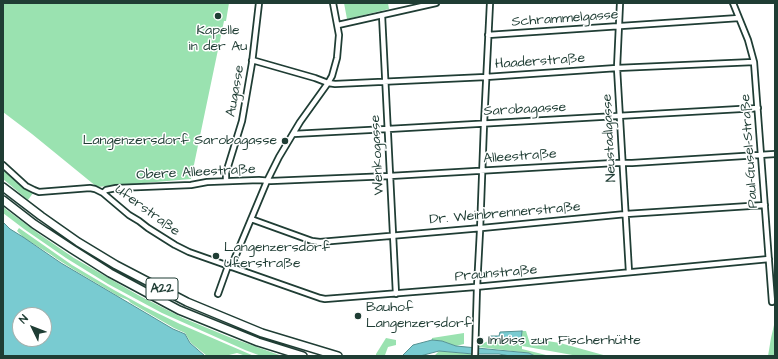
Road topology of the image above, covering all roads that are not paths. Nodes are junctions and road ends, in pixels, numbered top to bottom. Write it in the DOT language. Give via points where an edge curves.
graph roads {
  1 [pos="259,3"];
  2 [pos="333,3"];
  3 [pos="436,3"];
  4 [pos="490,3"];
  5 [pos="620,3"];
  6 [pos="732,3"];
  7 [pos="382,15"];
  8 [pos="739,18"];
  9 [pos="338,25"];
  10 [pos="619,27"];
  11 [pos="488,35"];
  12 [pos="252,60"];
  13 [pos="754,62"];
  14 [pos="617,68"];
  15 [pos="486,76"];
  16 [pos="386,82"];
  17 [pos="328,83"];
  18 [pos="758,108"];
  19 [pos="620,116"];
  20 [pos="484,124"];
  21 [pos="388,129"];
  22 [pos="293,134"];
  23 [pos="775,154"];
  24 [pos="762,155"];
  25 [pos="623,163"];
  26 [pos="3,165"];
  27 [pos="482,171"];
  28 [pos="390,176"];
  29 [pos="226,181"];
  30 [pos="267,181"];
  31 [pos="3,187"];
  32 [pos="103,193"];
  33 [pos="3,200"];
  34 [pos="765,205"];
  35 [pos="626,214"];
  36 [pos="251,219"];
  37 [pos="480,228"];
  38 [pos="393,235"];
  39 [pos="769,259"];
  40 [pos="230,266"];
  41 [pos="629,272"];
  42 [pos="772,272"];
  43 [pos="477,287"];
  44 [pos="218,294"];
  45 [pos="396,294"];
  46 [pos="772,302"];
  47 [pos="303,356"];
  48 [pos="338,356"];
  49 [pos="475,356"];
  1 -- 12 [label="street, Augasse"];
  2 -- 9 [label="street"];
  3 -- 7 [label="street"];
  4 -- 11 [label="street"];
  5 -- 10 [label="street, Neustadlgasse"];
  6 -- 8 [label="street, Paul-Gusel-Straße"];
  7 -- 9 [label="street"];
  7 -- 16 [label="street, Wenkogasse"];
  8 -- 10 [label="street, Schrammelgasse"];
  8 -- 13 [label="street, Paul-Gusel-Straße"];
  9 -- 17 [label="street" via="337,58"];
  10 -- 11 [label="street, Schrammelgasse"];
  10 -- 14 [label="street, Neustadlgasse"];
  11 -- 15 [label="street"];
  12 -- 17 [label="street, Haaderstraße"];
  12 -- 29 [label="street, Augasse" via="242,121 226,173"];
  13 -- 14 [label="street, Haaderstraße"];
  13 -- 18 [label="street, Paul-Gusel-Straße"];
  14 -- 15 [label="street, Haaderstraße"];
  14 -- 19 [label="street, Neustadlgasse"];
  15 -- 16 [label="street, Haaderstraße"];
  15 -- 20 [label="street"];
  16 -- 17 [label="street, Haaderstraße"];
  16 -- 21 [label="street, Wenkogasse"];
  17 -- 22 [label="street"];
  18 -- 19 [label="street, Sarobagasse"];
  18 -- 24 [label="street, Paul-Gusel-Straße"];
  19 -- 20 [label="street, Sarobagasse"];
  19 -- 25 [label="street, Neustadlgasse"];
  20 -- 21 [label="street, Sarobagasse"];
  20 -- 27 [label="street"];
  21 -- 22 [label="street, Sarobagasse"];
  21 -- 28 [label="street, Wenkogasse"];
  22 -- 30 [label="street"];
  23 -- 24 [label="street, Alleestraße"];
  24 -- 25 [label="street, Alleestraße"];
  24 -- 34 [label="street, Paul-Gusel-Straße"];
  25 -- 27 [label="street, Alleestraße"];
  25 -- 35 [label="street, Neustadlgasse"];
  26 -- 32 [label="street, Uferstraße" via="30,188 39,192 90,188"];
  27 -- 28 [label="street, Alleestraße"];
  27 -- 37 [label="street"];
  28 -- 30 [label="street, Alleestraße"];
  28 -- 38 [label="street, Wenkogasse"];
  29 -- 30 [label="street, Obere Alleestraße"];
  29 -- 32 [label="street, Obere Alleestraße" via="116,188"];
  30 -- 36 [label="street"];
  31 -- 48 [label="highway, A22" via="78,242 187,302 262,333"];
  32 -- 40 [label="street, Uferstraße" via="132,217 175,245"];
  33 -- 47 [label="highway, A22" via="34,224 110,273 180,310 258,342"];
  34 -- 35 [label="street, Dr. Weinbrennerstraße"];
  34 -- 39 [label="street, Paul-Gusel-Straße"];
  35 -- 37 [label="street, Dr. Weinbrennerstraße"];
  35 -- 41 [label="street, Neustadlgasse"];
  36 -- 38 [label="street, Dr. Weinbrennerstraße" via="320,242"];
  36 -- 40 [label="street"];
  37 -- 38 [label="street, Dr. Weinbrennerstraße"];
  37 -- 43 [label="street"];
  38 -- 45 [label="street, Wenkogasse"];
  39 -- 41 [label="street, Praunstraße"];
  39 -- 42 [label="street, Paul-Gusel-Straße"];
  40 -- 44 [label="street"];
  40 -- 45 [label="street, Praunstraße" via="325,299"];
  41 -- 43 [label="street, Praunstraße"];
  42 -- 46 [label="street, Paul-Gusel-Straße"];
  43 -- 45 [label="street, Praunstraße"];
  43 -- 49 [label="street"];
}
